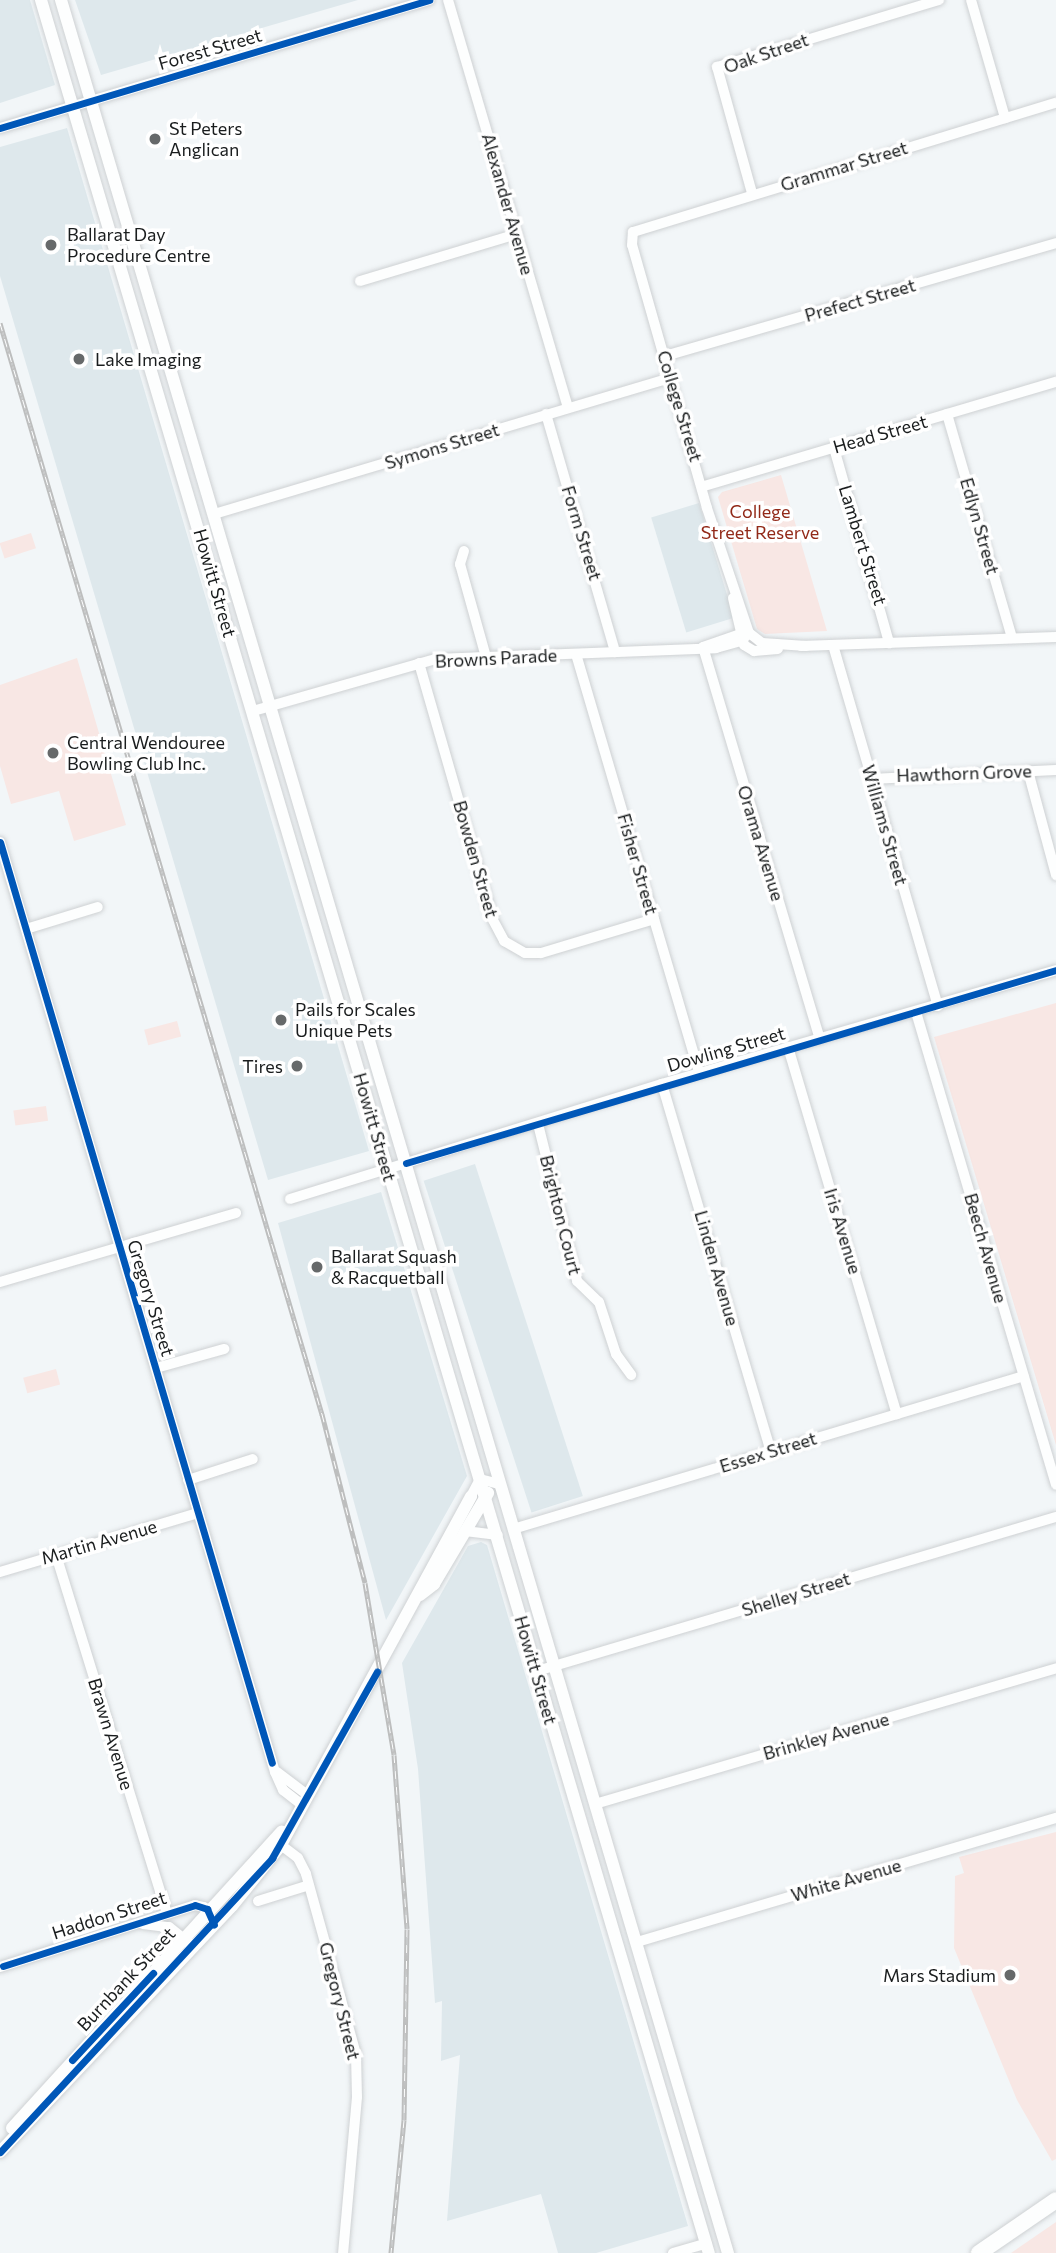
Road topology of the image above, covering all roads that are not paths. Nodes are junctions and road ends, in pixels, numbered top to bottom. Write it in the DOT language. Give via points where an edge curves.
graph roads {
  1 [pos="41,0"];
  2 [pos="61,0"];
  3 [pos="429,0"];
  4 [pos="448,0"];
  5 [pos="939,0"];
  6 [pos="971,0"];
  7 [pos="92,100"];
  8 [pos="1056,103"];
  9 [pos="74,105"];
  10 [pos="1005,118"];
  11 [pos="0,128"];
  12 [pos="752,193"];
  13 [pos="633,232"];
  14 [pos="516,234"];
  15 [pos="1056,243"];
  16 [pos="360,281"];
  17 [pos="665,356"];
  18 [pos="671,378"];
  19 [pos="1056,382"];
  20 [pos="568,408"];
  21 [pos="546,414"];
  22 [pos="947,414"];
  23 [pos="834,448"];
  24 [pos="704,486"];
  25 [pos="214,514"];
  26 [pos="464,551"];
  27 [pos="743,636"];
  28 [pos="1056,637"];
  29 [pos="1012,638"];
  30 [pos="888,643"];
  31 [pos="833,645"];
  32 [pos="704,647"];
  33 [pos="615,652"];
  34 [pos="576,654"];
  35 [pos="486,657"];
  36 [pos="419,663"];
  37 [pos="269,706"];
  38 [pos="253,711"];
  39 [pos="1056,770"];
  40 [pos="1028,771"];
  41 [pos="871,779"];
  42 [pos="0,842"];
  43 [pos="1056,875"];
  44 [pos="98,907"];
  45 [pos="654,919"];
  46 [pos="26,929"];
  47 [pos="1056,970"];
  48 [pos="938,1006"];
  49 [pos="916,1012"];
  50 [pos="820,1038"];
  51 [pos="788,1047"];
  52 [pos="699,1073"];
  53 [pos="662,1084"];
  54 [pos="538,1124"];
  55 [pos="406,1163"];
  56 [pos="387,1168"];
  57 [pos="290,1199"];
  58 [pos="236,1213"];
  59 [pos="120,1247"];
  60 [pos="0,1282"];
  61 [pos="224,1349"];
  62 [pos="465,1366"];
  63 [pos="156,1368"];
  64 [pos="449,1371"];
  65 [pos="631,1374"];
  66 [pos="1024,1376"];
  67 [pos="897,1414"];
  68 [pos="771,1452"];
  69 [pos="253,1459"];
  70 [pos="480,1479"];
  71 [pos="188,1480"];
  72 [pos="499,1483"];
  73 [pos="1056,1485"];
  74 [pos="471,1496"];
  75 [pos="485,1496"];
  76 [pos="198,1514"];
  77 [pos="1056,1517"];
  78 [pos="513,1529"];
  79 [pos="465,1531"];
  80 [pos="498,1535"];
  81 [pos="56,1555"];
  82 [pos="0,1572"];
  83 [pos="420,1595"];
  84 [pos="554,1666"];
  85 [pos="1056,1668"];
  86 [pos="537,1671"];
  87 [pos="304,1800"];
  88 [pos="596,1804"];
  89 [pos="1056,1818"];
  90 [pos="281,1845"];
  91 [pos="309,1885"];
  92 [pos="258,1901"];
  93 [pos="167,1913"];
  94 [pos="212,1919"];
  95 [pos="133,1925"];
  96 [pos="637,1942"];
  97 [pos="189,1943"];
  98 [pos="1,1966"];
  99 [pos="0,2141"];
  100 [pos="0,2152"];
  101 [pos="1056,2200"];
  102 [pos="708,2248"];
  103 [pos="343,2253"];
  104 [pos="673,2253"];
  105 [pos="727,2253"];
  106 [pos="979,2253"];
  1 -- 9 [label="main road, Howitt Street"];
  2 -- 7 [label="main road, Howitt Street"];
  3 -- 7 [label="street, Forest Street"];
  4 -- 14 [label="street, Alexander Avenue"];
  5 -- 12 [label="street, Oak Street" via="714,66"];
  6 -- 10 [label="street"];
  7 -- 9 [label="street, Forest Street"];
  7 -- 25 [label="main road, Howitt Street"];
  8 -- 10 [label="street, Grammar Street"];
  9 -- 11 [label="street, Forest Street"];
  9 -- 38 [label="main road, Howitt Street"];
  10 -- 12 [label="street, Grammar Street"];
  12 -- 13 [label="street, Grammar Street"];
  13 -- 17 [label="street, College Street" via="632,245"];
  14 -- 16 [label="street"];
  14 -- 20 [label="street, Alexander Avenue"];
  15 -- 17 [label="street, Prefect Street"];
  17 -- 18 [label="street, College Street"];
  18 -- 20 [label="street, Symons Street"];
  18 -- 24 [label="street, College Street"];
  19 -- 22 [label="street, Head Street"];
  20 -- 21 [label="street, Symons Street"];
  21 -- 25 [label="street, Symons Street"];
  21 -- 33 [label="street, Form Street"];
  22 -- 23 [label="street, Head Street"];
  22 -- 29 [label="street, Edlyn Street"];
  23 -- 24 [label="street, Head Street"];
  23 -- 30 [label="street, Lambert Street"];
  24 -- 27 [label="street, College Street"];
  25 -- 37 [label="main road, Howitt Street"];
  26 -- 35 [label="street" via="460,564"];
  27 -- 31 [label="street" via="754,651"];
  27 -- 32 [label="street, Browns Parade"];
  28 -- 29 [label="street"];
  29 -- 30 [label="street"];
  30 -- 31 [label="street"];
  31 -- 41 [label="street, Williams Street"];
  32 -- 33 [label="street, Browns Parade"];
  32 -- 50 [label="street, Orama Avenue"];
  33 -- 34 [label="street, Browns Parade"];
  34 -- 35 [label="street, Browns Parade"];
  34 -- 45 [label="street, Fisher Street"];
  35 -- 36 [label="street, Browns Parade"];
  36 -- 37 [label="street, Browns Parade"];
  36 -- 45 [label="street, Bowden Street" via="493,920 504,941 525,953 541,953"];
  37 -- 38 [label="street, Browns Parade"];
  37 -- 55 [label="main road, Howitt Street"];
  38 -- 56 [label="main road, Howitt Street"];
  39 -- 40 [label="street, Hawthorn Grove"];
  40 -- 41 [label="street, Hawthorn Grove"];
  40 -- 43 [label="street"];
  41 -- 48 [label="street, Williams Street"];
  42 -- 46 [label="street, Gregory Street"];
  44 -- 46 [label="street"];
  45 -- 52 [label="street, Fisher Street"];
  46 -- 59 [label="street, Gregory Street"];
  47 -- 48 [label="street, Dowling Street"];
  48 -- 49 [label="street, Dowling Street"];
  49 -- 50 [label="street, Dowling Street"];
  49 -- 66 [label="street, Beech Avenue"];
  50 -- 51 [label="street, Dowling Street"];
  51 -- 52 [label="street, Dowling Street"];
  51 -- 67 [label="street, Iris Avenue"];
  52 -- 53 [label="street, Dowling Street"];
  53 -- 54 [label="street, Dowling Street"];
  53 -- 68 [label="street, Linden Avenue"];
  54 -- 55 [label="street, Dowling Street"];
  54 -- 65 [label="street, Brighton Court" via="577,1281 598,1301 616,1354"];
  55 -- 56 [label="street, Dowling Street"];
  55 -- 62 [label="main road, Howitt Street"];
  56 -- 57 [label="street, Dowling Street"];
  56 -- 64 [label="main road, Howitt Street"];
  58 -- 59 [label="street"];
  59 -- 60 [label="street"];
  59 -- 63 [label="street, Gregory Street"];
  61 -- 63 [label="street"];
  62 -- 64 [label="main road"];
  62 -- 72 [label="main road, Howitt Street"];
  63 -- 71 [label="street, Gregory Street"];
  64 -- 70 [label="main road, Howitt Street"];
  66 -- 67 [label="street, Essex Street"];
  66 -- 73 [label="street, Beech Avenue"];
  67 -- 68 [label="street, Essex Street"];
  68 -- 78 [label="street, Essex Street"];
  69 -- 71 [label="street"];
  70 -- 72 [label="street"];
  70 -- 74 [label="street, Burnbank Street"];
  70 -- 75 [label="main road, Howitt Street"];
  71 -- 76 [label="street, Gregory Street"];
  72 -- 75 [label="main road, Burnbank Street"];
  72 -- 78 [label="main road, Howitt Street"];
  74 -- 83 [label="main road, Burnbank Street"];
  75 -- 79 [label="main road, Burnbank Street"];
  75 -- 80 [label="main road, Howitt Street"];
  76 -- 81 [label="street, Martin Avenue"];
  76 -- 87 [label="street, Gregory Street" via="272,1763 281,1787"];
  77 -- 84 [label="street, Shelley Street"];
  78 -- 84 [label="main road, Howitt Street"];
  79 -- 80 [label="street"];
  79 -- 83 [label="main road, Burnbank Street" via="434,1584"];
  80 -- 86 [label="main road, Howitt Street"];
  81 -- 82 [label="street, Martin Avenue"];
  81 -- 93 [label="street, Brawn Avenue"];
  83 -- 87 [label="main road, Burnbank Street"];
  84 -- 86 [label="street, Shelley Street"];
  84 -- 88 [label="main road, Howitt Street"];
  85 -- 88 [label="street, Brinkley Avenue"];
  86 -- 102 [label="main road, Howitt Street"];
  87 -- 90 [label="main road, Burnbank Street"];
  87 -- 94 [label="main road, Burnbank Street"];
  88 -- 96 [label="main road, Howitt Street"];
  89 -- 96 [label="street, White Avenue"];
  90 -- 91 [label="street, Gregory Street" via="298,1858"];
  90 -- 94 [label="main road, Burnbank Street"];
  91 -- 92 [label="street"];
  91 -- 103 [label="street, Gregory Street" via="349,2020 357,2067"];
  93 -- 94 [label="street, Haddon Street" via="197,1905"];
  93 -- 95 [label="street, Haddon Street"];
  94 -- 97 [label="main road, Burnbank Street"];
  95 -- 97 [label="street, Haddon Street" via="169,1927"];
  95 -- 98 [label="street, Haddon Street"];
  96 -- 105 [label="main road, Howitt Street"];
  97 -- 99 [label="main road, Burnbank Street"];
  97 -- 100 [label="main road, Burnbank Street"];
  101 -- 106 [label="highway"];
  102 -- 104 [label="street"];
}
